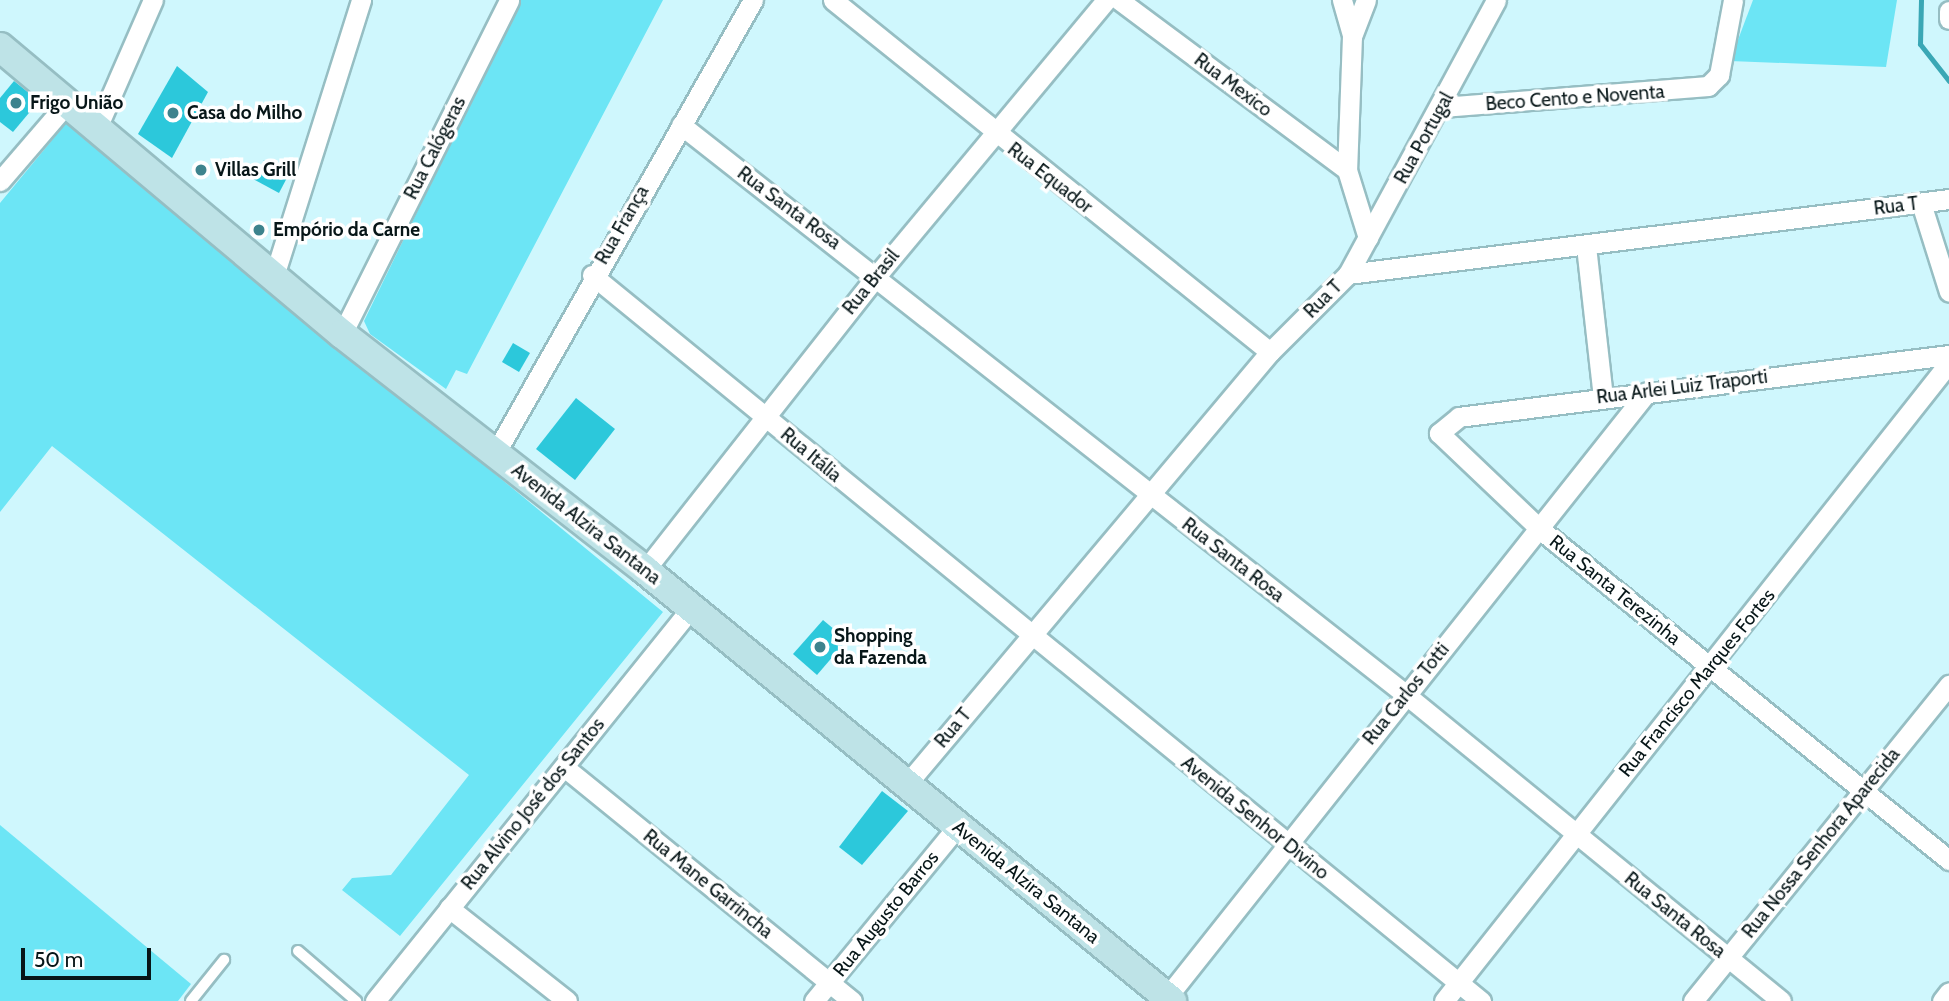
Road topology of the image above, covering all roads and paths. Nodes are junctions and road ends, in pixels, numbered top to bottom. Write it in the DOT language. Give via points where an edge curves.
graph roads {
  1 [pos="153,0"];
  2 [pos="361,0"];
  3 [pos="509,0"];
  4 [pos="753,0"];
  5 [pos="833,0"];
  6 [pos="1106,0"];
  7 [pos="1119,0"];
  8 [pos="1342,0"];
  9 [pos="1366,0"];
  10 [pos="1496,0"];
  11 [pos="1733,0"];
  12 [pos="1949,11"];
  13 [pos="1949,19"];
  14 [pos="1352,36"];
  15 [pos="0,47"];
  16 [pos="68,102"];
  17 [pos="1441,107"];
  18 [pos="681,125"];
  19 [pos="97,128"];
  20 [pos="995,134"];
  21 [pos="1347,170"];
  22 [pos="0,181"];
  23 [pos="1949,199"];
  24 [pos="1921,203"];
  25 [pos="1368,238"];
  26 [pos="1586,246"];
  27 [pos="275,273"];
  28 [pos="1348,274"];
  29 [pos="592,275"];
  30 [pos="877,275"];
  31 [pos="1949,292"];
  32 [pos="342,334"];
  33 [pos="1270,352"];
  34 [pos="1949,355"];
  35 [pos="1949,363"];
  36 [pos="1647,392"];
  37 [pos="1603,397"];
  38 [pos="763,415"];
  39 [pos="1450,446"];
  40 [pos="496,452"];
  41 [pos="1151,496"];
  42 [pos="1541,530"];
  43 [pos="645,570"];
  44 [pos="692,607"];
  45 [pos="1028,637"];
  46 [pos="1710,668"];
  47 [pos="1949,684"];
  48 [pos="1405,694"];
  49 [pos="564,767"];
  50 [pos="906,785"];
  51 [pos="1863,792"];
  52 [pos="957,827"];
  53 [pos="1576,834"];
  54 [pos="1288,844"];
  55 [pos="1949,860"];
  56 [pos="449,908"];
  57 [pos="298,951"];
  58 [pos="1728,958"];
  59 [pos="224,960"];
  60 [pos="829,982"];
  61 [pos="1458,983"];
  62 [pos="1949,992"];
  63 [pos="1170,999"];
  64 [pos="191,1001"];
  65 [pos="356,1001"];
  66 [pos="375,1001"];
  67 [pos="567,1001"];
  68 [pos="814,1001"];
  69 [pos="852,1001"];
  70 [pos="1444,1001"];
  71 [pos="1481,1001"];
  72 [pos="1693,1001"];
  73 [pos="1781,1001"];
  74 [pos="1942,1001"];
  1 -- 19 [label="street"];
  2 -- 27 [label="street"];
  3 -- 32 [label="street, Rua Calógeras"];
  4 -- 18 [label="street, Rua França"];
  5 -- 20 [label="street, Rua Equador"];
  6 -- 20 [label="street, Rua Brasil"];
  7 -- 21 [label="street, Rua Mexico"];
  8 -- 14 [label="street"];
  9 -- 14 [label="street"];
  10 -- 17 [label="street, Rua Portugal"];
  11 -- 17 [label="street, Beco Cento e Noventa" via="1719,75 1708,86"];
  12 -- 13 [label="street"];
  14 -- 21 [label="street"];
  15 -- 16 [label="main road, Avenida Alzira Santana"];
  16 -- 19 [label="main road, Avenida Alzira Santana"];
  16 -- 22 [label="street"];
  17 -- 25 [label="street, Rua Portugal"];
  18 -- 29 [label="street, Rua França"];
  18 -- 30 [label="street, Rua Santa Rosa"];
  19 -- 27 [label="main road, Avenida Alzira Santana"];
  20 -- 30 [label="street, Rua Brasil"];
  20 -- 33 [label="street, Rua Equador"];
  21 -- 25 [label="street"];
  23 -- 24 [label="street, Rua T"];
  24 -- 26 [label="street, Rua T"];
  24 -- 31 [label="street"];
  25 -- 28 [label="street, Rua Portugal"];
  26 -- 28 [label="street, Rua T"];
  26 -- 37 [label="street"];
  27 -- 32 [label="main road, Avenida Alzira Santana"];
  28 -- 33 [label="street, Rua T"];
  29 -- 38 [label="street, Rua Itália"];
  29 -- 40 [label="street, Rua França"];
  30 -- 38 [label="street, Rua Brasil"];
  30 -- 41 [label="street, Rua Santa Rosa"];
  32 -- 40 [label="main road, Avenida Alzira Santana"];
  33 -- 41 [label="street, Rua T"];
  34 -- 36 [label="street, Rua Arlei Luiz Traporti"];
  35 -- 46 [label="street, Rua Francisco Marques Fortes"];
  36 -- 37 [label="street, Rua Arlei Luiz Traporti"];
  36 -- 42 [label="street, Rua Carlos Totti"];
  37 -- 39 [label="street, Rua Arlei Luiz Traporti" via="1459,417 1440,427"];
  38 -- 43 [label="street, Rua Brasil"];
  38 -- 45 [label="street, Rua Itália"];
  39 -- 42 [label="street, Rua Santa Terezinha"];
  40 -- 43 [label="main road, Avenida Alzira Santana"];
  41 -- 45 [label="street, Rua T"];
  41 -- 48 [label="street, Rua Santa Rosa"];
  42 -- 46 [label="street, Rua Santa Terezinha"];
  42 -- 48 [label="street, Rua Carlos Totti"];
  43 -- 44 [label="main road, Avenida Alzira Santana"];
  44 -- 49 [label="street, Rua Alvino José dos Santos"];
  44 -- 50 [label="main road, Avenida Alzira Santana"];
  45 -- 50 [label="street, Rua T"];
  45 -- 54 [label="street, Avenida Senhor Divino"];
  46 -- 51 [label="street, Rua Santa Terezinha"];
  46 -- 53 [label="street, Rua Francisco Marques Fortes"];
  47 -- 51 [label="street, Rua Nossa Senhora Aparecida"];
  48 -- 53 [label="street, Rua Santa Rosa"];
  48 -- 54 [label="street, Rua Carlos Totti"];
  49 -- 56 [label="street, Rua Alvino José dos Santos"];
  49 -- 60 [label="street, Rua Mane Garrincha"];
  50 -- 52 [label="main road, Avenida Alzira Santana"];
  51 -- 55 [label="street, Rua Santa Terezinha"];
  51 -- 58 [label="street, Rua Nossa Senhora Aparecida"];
  52 -- 60 [label="street, Rua Augusto Barros"];
  52 -- 63 [label="main road, Avenida Alzira Santana"];
  53 -- 58 [label="street, Rua Santa Rosa"];
  53 -- 61 [label="street, Rua Francisco Marques Fortes"];
  54 -- 61 [label="street, Avenida Senhor Divino"];
  54 -- 63 [label="street, Rua Carlos Totti"];
  56 -- 66 [label="street, Rua Alvino José dos Santos"];
  56 -- 67 [label="street"];
  57 -- 65 [label="lane"];
  58 -- 72 [label="street, Rua Nossa Senhora Aparecida"];
  58 -- 73 [label="street, Rua Santa Rosa"];
  59 -- 64 [label="lane"];
  60 -- 68 [label="street, Rua Augusto Barros"];
  60 -- 69 [label="street, Rua Mane Garrincha"];
  61 -- 70 [label="street, Rua Francisco Marques Fortes"];
  61 -- 71 [label="street, Avenida Senhor Divino"];
  62 -- 74 [label="street"];
}
